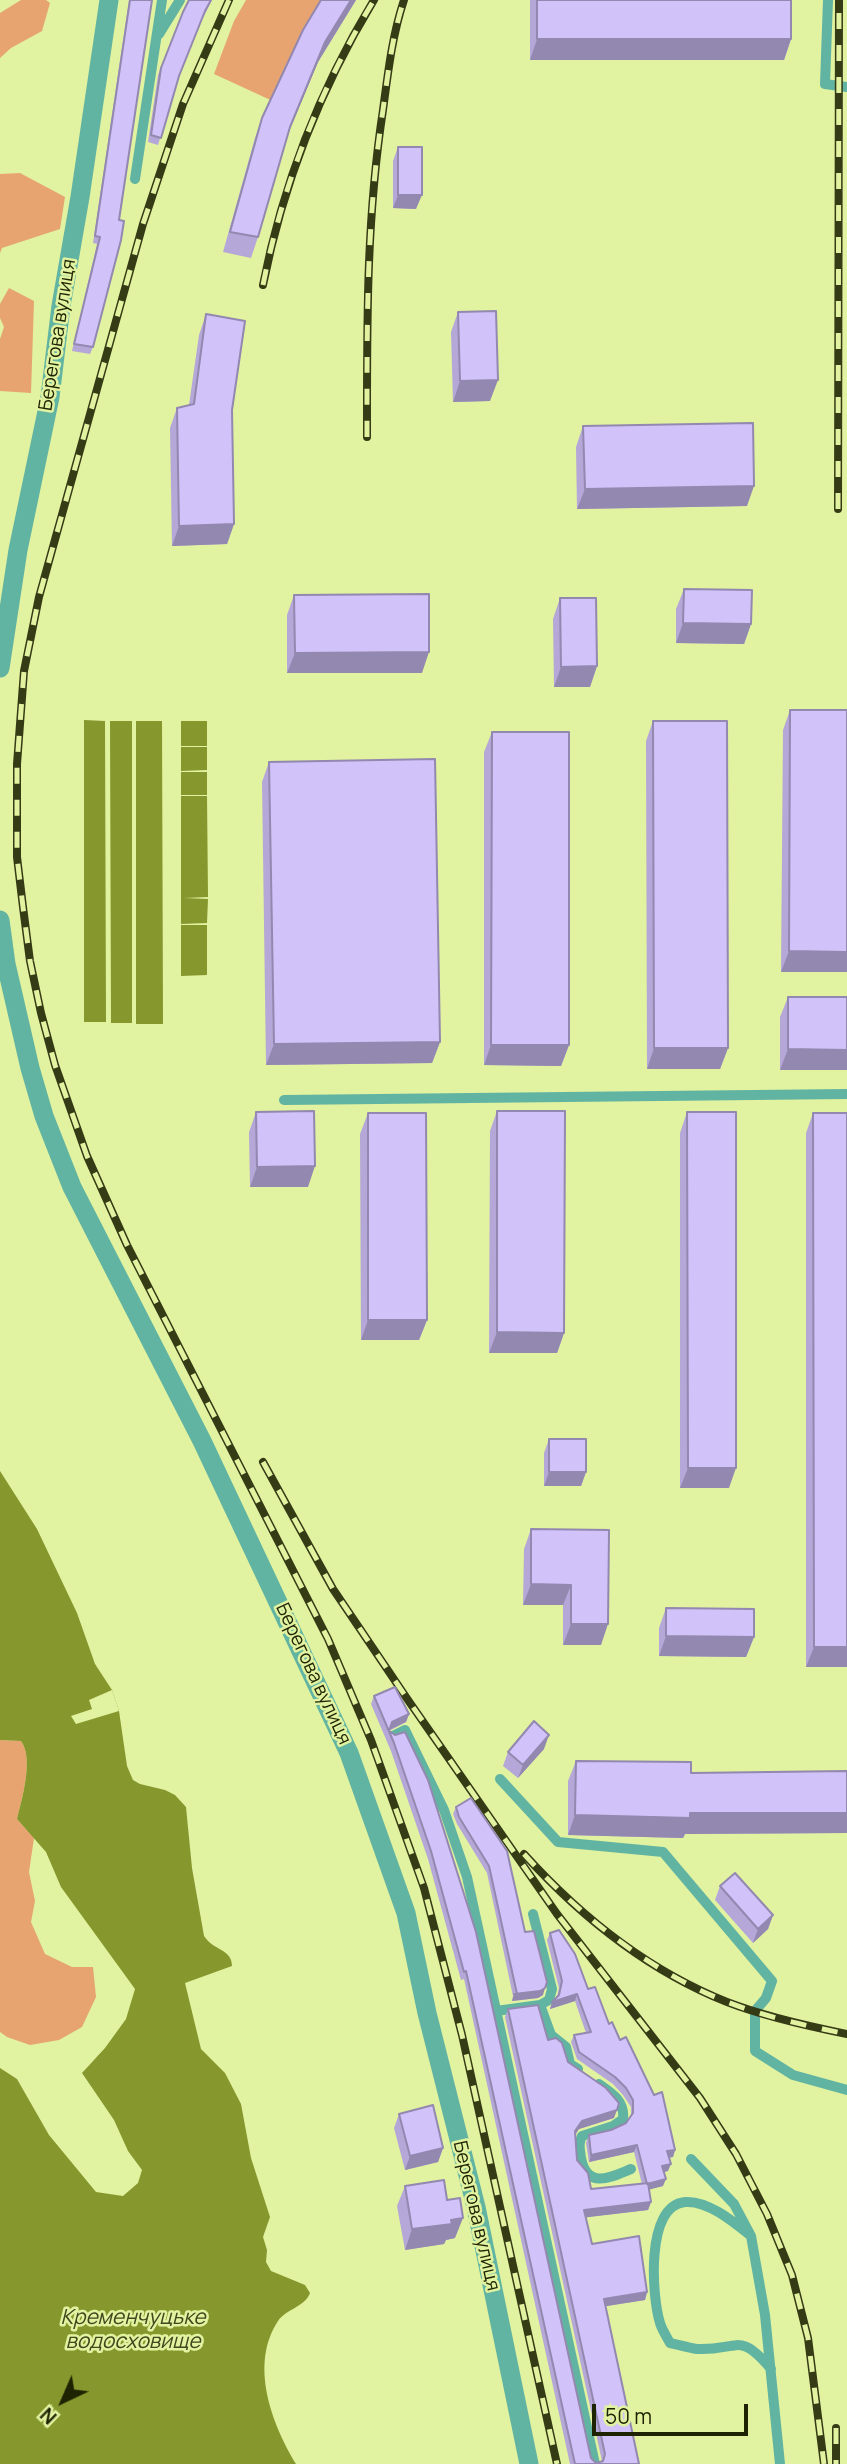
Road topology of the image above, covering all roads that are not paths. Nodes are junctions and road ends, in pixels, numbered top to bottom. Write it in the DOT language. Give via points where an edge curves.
graph roads {
  1 [pos="109,0"];
  2 [pos="162,0"];
  3 [pos="180,0"];
  4 [pos="828,0"];
  5 [pos="155,40"];
  6 [pos="847,87"];
  7 [pos="135,179"];
  8 [pos="4,611"];
  9 [pos="0,668"];
  10 [pos="0,920"];
  11 [pos="847,1094"];
  12 [pos="284,1100"];
  13 [pos="393,1736"];
  14 [pos="500,1779"];
  15 [pos="533,1914"];
  16 [pos="540,2005"];
  17 [pos="496,2011"];
  18 [pos="847,2090"];
  19 [pos="691,2159"];
  20 [pos="631,2169"];
  21 [pos="751,2236"];
  22 [pos="771,2369"];
  23 [pos="529,2464"];
  24 [pos="595,2464"];
  25 [pos="780,2464"];
  1 -- 8 [label="street, Берегова вулиця" via="50,397"];
  2 -- 5 [label="lane"];
  3 -- 5 [label="lane"];
  4 -- 6 [label="lane" via="825,84"];
  5 -- 7 [label="lane"];
  8 -- 9 [label="street, Берегова вулиця"];
  10 -- 23 [label="street, Берегова вулиця" via="30,1068 72,1187 202,1441 349,1753 405,1913 476,2207"];
  11 -- 12 [label="lane"];
  13 -- 17 [label="lane" via="405,1730 444,1810 467,1877"];
  14 -- 18 [label="lane" via="558,1842 663,1852 772,1981 755,2011 755,2051 793,2075"];
  15 -- 16 [label="lane" via="552,1989 549,2000"];
  16 -- 17 [label="lane"];
  16 -- 20 [label="lane" via="551,2035 566,2047 570,2064 616,2096 624,2111 619,2124 582,2136 582,2166 595,2179"];
  17 -- 24 [label="lane"];
  19 -- 21 [label="lane" via="734,2204"];
  21 -- 22 [label="lane"];
  21 -- 22 [label="lane" via="706,2207 685,2202 671,2208 660,2221 654,2255 655,2292 661,2325 670,2343 698,2349 742,2344"];
  22 -- 25 [label="lane"];
}
